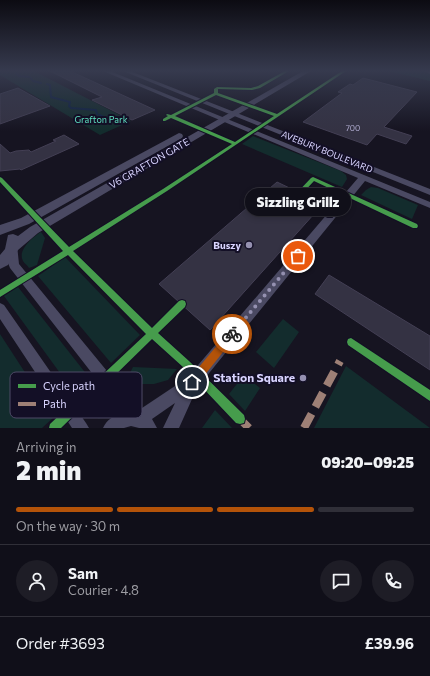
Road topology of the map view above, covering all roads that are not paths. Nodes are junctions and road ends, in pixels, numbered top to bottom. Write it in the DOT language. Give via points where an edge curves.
graph roads {
  1 [pos="151,91"];
  2 [pos="173,91"];
  3 [pos="266,91"];
  4 [pos="270,91"];
  5 [pos="244,104"];
  6 [pos="224,116"];
  7 [pos="363,178"];
  8 [pos="430,192"];
  9 [pos="430,205"];
  10 [pos="0,230"];
  11 [pos="13,247"];
  12 [pos="0,263"];
  13 [pos="0,309"];
  14 [pos="43,372"];
  15 [pos="101,372"];
  16 [pos="192,382"];
  17 [pos="74,418"];
  18 [pos="141,422"];
  19 [pos="81,428"];
  20 [pos="111,428"];
  21 [pos="171,428"];
  1 -- 6 [label="street, AVEBURY BOULEVARD" via="194,108"];
  2 -- 6 [label="street, AVEBURY BOULEVARD" via="205,103"];
  3 -- 5 [label="street, V6 GRAFTON GATE"];
  4 -- 5 [label="street, V6 GRAFTON GATE"];
  5 -- 6 [label="street, V6 GRAFTON GATE"];
  6 -- 7 [label="street, AVEBURY BOULEVARD" via="244,129"];
  6 -- 8 [label="street, AVEBURY BOULEVARD" via="255,123"];
  6 -- 10 [label="street, V6 GRAFTON GATE" via="25,221"];
  6 -- 11 [label="street, V6 GRAFTON GATE" via="34,230"];
  7 -- 9 [label="street, AVEBURY BOULEVARD"];
  7 -- 16 [label="street"];
  10 -- 11 [label="street" via="11,235"];
  11 -- 12 [label="street, V6 GRAFTON GATE"];
  11 -- 15 [label="street" via="13,260 17,268"];
  13 -- 14 [label="street"];
  16 -- 18 [label="street"];
  16 -- 21 [label="street"];
  17 -- 19 [label="street"];
  18 -- 20 [label="street" via="121,421"];
}
